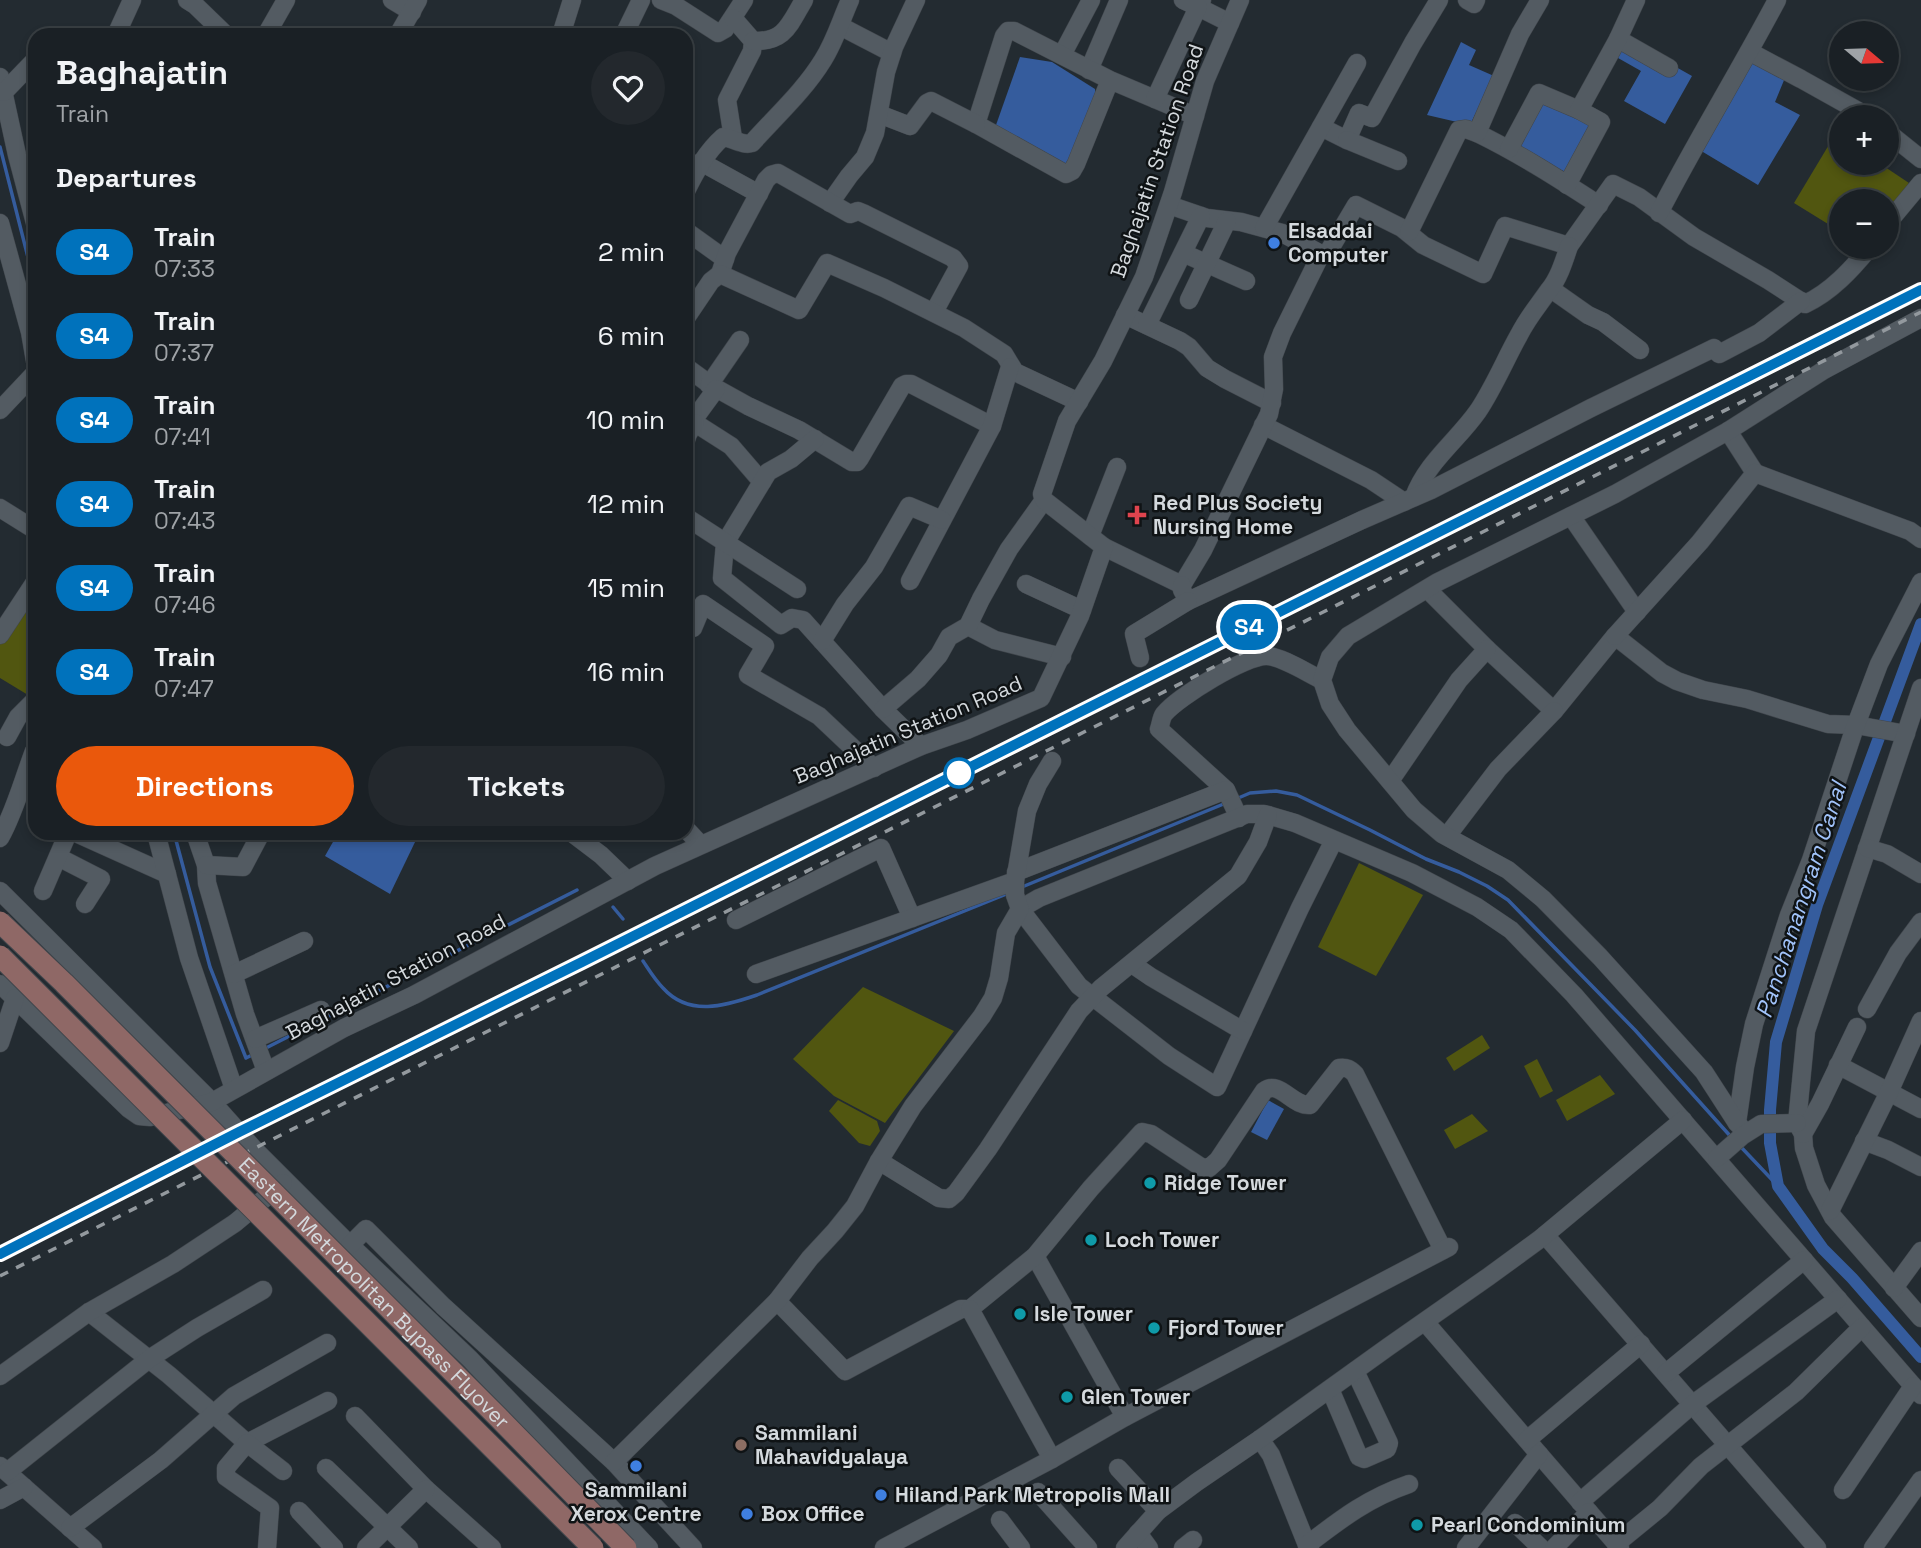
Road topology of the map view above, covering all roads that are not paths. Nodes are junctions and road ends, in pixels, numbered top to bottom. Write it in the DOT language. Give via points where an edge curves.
graph roads {
  1 [pos="132,0"];
  2 [pos="187,0"];
  3 [pos="286,0"];
  4 [pos="391,0"];
  5 [pos="572,0"];
  6 [pos="641,0"];
  7 [pos="661,0"];
  8 [pos="744,0"];
  9 [pos="804,0"];
  10 [pos="850,0"];
  11 [pos="916,0"];
  12 [pos="1091,0"];
  13 [pos="1119,0"];
  14 [pos="1240,0"];
  15 [pos="1439,0"];
  16 [pos="1467,0"];
  17 [pos="1476,0"];
  18 [pos="1540,0"];
  19 [pos="1636,0"];
  20 [pos="1777,0"];
  21 [pos="1194,2"];
  22 [pos="415,6"];
  23 [pos="733,18"];
  24 [pos="1230,23"];
  25 [pos="840,26"];
  26 [pos="119,28"];
  27 [pos="219,28"];
  28 [pos="270,28"];
  29 [pos="402,28"];
  30 [pos="563,28"];
  31 [pos="627,28"];
  32 [pos="1618,39"];
  33 [pos="753,41"];
  34 [pos="1750,52"];
  35 [pos="892,53"];
  36 [pos="1062,55"];
  37 [pos="1357,62"];
  38 [pos="28,65"];
  39 [pos="1669,68"];
  40 [pos="1089,70"];
  41 [pos="1110,80"];
  42 [pos="2,85"];
  43 [pos="1155,99"];
  44 [pos="1848,105"];
  45 [pos="1579,110"];
  46 [pos="878,114"];
  47 [pos="1195,116"];
  48 [pos="976,124"];
  49 [pos="1321,127"];
  50 [pos="6,131"];
  51 [pos="1477,134"];
  52 [pos="733,138"];
  53 [pos="1347,140"];
  54 [pos="1899,141"];
  55 [pos="1508,149"];
  56 [pos="1921,159"];
  57 [pos="1398,160"];
  58 [pos="701,162"];
  59 [pos="693,177"];
  60 [pos="1567,185"];
  61 [pos="1919,191"];
  62 [pos="759,194"];
  63 [pos="28,197"];
  64 [pos="830,204"];
  65 [pos="1169,205"];
  66 [pos="1599,205"];
  67 [pos="1899,212"];
  68 [pos="1658,213"];
  69 [pos="1201,216"];
  70 [pos="1227,221"];
  71 [pos="0,223"];
  72 [pos="1264,228"];
  73 [pos="1409,232"];
  74 [pos="693,238"];
  75 [pos="1569,246"];
  76 [pos="1183,253"];
  77 [pos="1321,254"];
  78 [pos="1860,259"];
  79 [pos="1207,263"];
  80 [pos="722,267"];
  81 [pos="1246,281"];
  82 [pos="1551,289"];
  83 [pos="1189,300"];
  84 [pos="1801,301"];
  85 [pos="693,308"];
  86 [pos="934,312"];
  87 [pos="1125,315"];
  88 [pos="1921,318"];
  89 [pos="28,325"];
  90 [pos="1147,325"];
  91 [pos="740,340"];
  92 [pos="1640,350"];
  93 [pos="1010,367"];
  94 [pos="693,372"];
  95 [pos="28,380"];
  96 [pos="713,386"];
  97 [pos="1079,402"];
  98 [pos="1272,403"];
  99 [pos="0,410"];
  100 [pos="695,423"];
  101 [pos="1263,425"];
  102 [pos="693,426"];
  103 [pos="992,426"];
  104 [pos="1728,431"];
  105 [pos="815,439"];
  106 [pos="1117,467"];
  107 [pos="1755,473"];
  108 [pos="762,482"];
  109 [pos="1044,500"];
  110 [pos="1409,500"];
  111 [pos="0,508"];
  112 [pos="1571,516"];
  113 [pos="942,520"];
  114 [pos="693,522"];
  115 [pos="28,526"];
  116 [pos="1921,539"];
  117 [pos="1097,542"];
  118 [pos="725,543"];
  119 [pos="722,578"];
  120 [pos="910,581"];
  121 [pos="1921,582"];
  122 [pos="1026,584"];
  123 [pos="797,589"];
  124 [pos="1427,589"];
  125 [pos="28,593"];
  126 [pos="1185,593"];
  127 [pos="703,604"];
  128 [pos="1082,610"];
  129 [pos="1637,612"];
  130 [pos="780,625"];
  131 [pos="693,626"];
  132 [pos="968,626"];
  133 [pos="0,635"];
  134 [pos="1615,636"];
  135 [pos="822,641"];
  136 [pos="765,646"];
  137 [pos="1487,649"];
  138 [pos="1062,657"];
  139 [pos="1140,658"];
  140 [pos="1317,677"];
  141 [pos="1921,688"];
  142 [pos="28,707"];
  143 [pos="883,709"];
  144 [pos="1554,710"];
  145 [pos="1856,725"];
  146 [pos="1906,734"];
  147 [pos="4,735"];
  148 [pos="921,746"];
  149 [pos="28,748"];
  150 [pos="1052,761"];
  151 [pos="28,766"];
  152 [pos="874,768"];
  153 [pos="1390,781"];
  154 [pos="1226,790"];
  155 [pos="1237,814"];
  156 [pos="1268,815"];
  157 [pos="693,836"];
  158 [pos="1447,836"];
  159 [pos="0,838"];
  160 [pos="65,840"];
  161 [pos="92,840"];
  162 [pos="158,840"];
  163 [pos="197,840"];
  164 [pos="257,840"];
  165 [pos="581,840"];
  166 [pos="1334,840"];
  167 [pos="701,844"];
  168 [pos="1867,848"];
  169 [pos="58,858"];
  170 [pos="206,865"];
  171 [pos="167,874"];
  172 [pos="1921,874"];
  173 [pos="628,881"];
  174 [pos="1016,889"];
  175 [pos="0,891"];
  176 [pos="43,891"];
  177 [pos="85,904"];
  178 [pos="912,918"];
  179 [pos="736,920"];
  180 [pos="0,922"];
  181 [pos="1921,922"];
  182 [pos="304,941"];
  183 [pos="0,956"];
  184 [pos="1132,964"];
  185 [pos="234,974"];
  186 [pos="756,974"];
  187 [pos="0,984"];
  188 [pos="1093,997"];
  189 [pos="15,998"];
  190 [pos="1867,1009"];
  191 [pos="321,1010"];
  192 [pos="1921,1021"];
  193 [pos="1857,1027"];
  194 [pos="1243,1031"];
  195 [pos="0,1043"];
  196 [pos="260,1053"];
  197 [pos="1838,1065"];
  198 [pos="234,1089"];
  199 [pos="1889,1092"];
  200 [pos="212,1102"];
  201 [pos="1921,1109"];
  202 [pos="1683,1120"];
  203 [pos="1796,1127"];
  204 [pos="1747,1129"];
  205 [pos="1864,1141"];
  206 [pos="1721,1154"];
  207 [pos="879,1161"];
  208 [pos="1921,1167"];
  209 [pos="286,1181"];
  210 [pos="1830,1211"];
  211 [pos="1545,1235"];
  212 [pos="350,1245"];
  213 [pos="1921,1251"];
  214 [pos="1035,1256"];
  215 [pos="1804,1260"];
  216 [pos="1894,1288"];
  217 [pos="263,1290"];
  218 [pos="1838,1299"];
  219 [pos="777,1301"];
  220 [pos="970,1309"];
  221 [pos="89,1312"];
  222 [pos="1921,1318"];
  223 [pos="1425,1322"];
  224 [pos="1862,1327"];
  225 [pos="327,1343"];
  226 [pos="1641,1344"];
  227 [pos="149,1359"];
  228 [pos="1355,1371"];
  229 [pos="1666,1373"];
  230 [pos="0,1376"];
  231 [pos="1329,1389"];
  232 [pos="1917,1390"];
  233 [pos="328,1401"];
  234 [pos="1693,1404"];
  235 [pos="214,1413"];
  236 [pos="355,1416"];
  237 [pos="1125,1417"];
  238 [pos="1260,1439"];
  239 [pos="1527,1440"];
  240 [pos="247,1443"];
  241 [pos="1729,1445"];
  242 [pos="1539,1454"];
  243 [pos="1052,1459"];
  244 [pos="614,1462"];
  245 [pos="326,1468"];
  246 [pos="1118,1468"];
  247 [pos="4,1469"];
  248 [pos="283,1471"];
  249 [pos="1921,1480"];
  250 [pos="1409,1484"];
  251 [pos="24,1487"];
  252 [pos="426,1489"];
  253 [pos="1843,1490"];
  254 [pos="1038,1492"];
  255 [pos="0,1500"];
  256 [pos="1585,1507"];
  257 [pos="299,1511"];
  258 [pos="1158,1511"];
  259 [pos="1000,1520"];
  260 [pos="1515,1523"];
  261 [pos="388,1527"];
  262 [pos="70,1528"];
  263 [pos="1138,1533"];
  264 [pos="1618,1546"];
  265 [pos="90,1547"];
  266 [pos="1309,1547"];
  267 [pos="267,1548"];
  268 [pos="334,1548"];
  269 [pos="366,1548"];
  270 [pos="409,1548"];
  271 [pos="492,1548"];
  272 [pos="593,1548"];
  273 [pos="626,1548"];
  274 [pos="649,1548"];
  275 [pos="693,1548"];
  276 [pos="884,1548"];
  277 [pos="1021,1548"];
  278 [pos="1088,1548"];
  279 [pos="1125,1548"];
  280 [pos="1149,1548"];
  281 [pos="1466,1548"];
  282 [pos="1541,1548"];
  283 [pos="1554,1548"];
  284 [pos="1817,1548"];
  285 [pos="1873,1548"];
  1 -- 26 [label="street"];
  2 -- 27 [label="street"];
  3 -- 28 [label="street"];
  4 -- 22 [label="street"];
  5 -- 30 [label="street"];
  6 -- 31 [label="street"];
  7 -- 23 [label="street" via="718,33"];
  8 -- 23 [label="street"];
  9 -- 33 [label="street" via="777,38"];
  10 -- 25 [label="street"];
  11 -- 35 [label="street"];
  12 -- 36 [label="street"];
  13 -- 40 [label="street"];
  14 -- 24 [label="street, Baghajatin Station Road"];
  15 -- 53 [label="street" via="1372,118 1359,113"];
  16 -- 17 [label="street" via="1475,4"];
  18 -- 51 [label="street" via="1520,34"];
  19 -- 32 [label="street"];
  20 -- 34 [label="street"];
  21 -- 24 [label="street"];
  21 -- 43 [label="street"];
  22 -- 29 [label="street"];
  23 -- 33 [label="street"];
  24 -- 47 [label="street, Baghajatin Station Road"];
  25 -- 35 [label="street"];
  25 -- 52 [label="street" via="810,79 752,143"];
  32 -- 39 [label="street"];
  32 -- 45 [label="street"];
  33 -- 52 [label="street" via="727,100"];
  34 -- 44 [label="street"];
  34 -- 68 [label="street"];
  35 -- 46 [label="street"];
  36 -- 40 [label="street"];
  36 -- 48 [label="street" via="1009,31"];
  37 -- 49 [label="street"];
  38 -- 42 [label="street"];
  40 -- 41 [label="street"];
  41 -- 43 [label="street"];
  41 -- 48 [label="street" via="1076,164 1066,174"];
  42 -- 50 [label="street"];
  43 -- 47 [label="street"];
  45 -- 55 [label="street" via="1539,93"];
  45 -- 60 [label="street" via="1601,122"];
  46 -- 48 [label="street" via="910,126 931,101"];
  46 -- 64 [label="street" via="865,157"];
  47 -- 65 [label="street, Baghajatin Station Road"];
  49 -- 53 [label="street"];
  49 -- 72 [label="street"];
  50 -- 63 [label="street"];
  51 -- 55 [label="street"];
  51 -- 73 [label="street" via="1459,130"];
  52 -- 58 [label="street" via="723,137"];
  53 -- 57 [label="street"];
  54 -- 56 [label="street"];
  55 -- 60 [label="street"];
  58 -- 59 [label="street"];
  58 -- 62 [label="street"];
  60 -- 66 [label="street"];
  61 -- 67 [label="street"];
  62 -- 64 [label="street" via="766,180 778,173"];
  62 -- 80 [label="street"];
  64 -- 86 [label="street" via="850,214 863,213 957,261 959,266"];
  65 -- 69 [label="street"];
  65 -- 87 [label="street, Baghajatin Station Road" via="1144,277"];
  66 -- 68 [label="street" via="1612,184"];
  66 -- 75 [label="street"];
  68 -- 84 [label="street"];
  69 -- 70 [label="street"];
  69 -- 76 [label="street"];
  70 -- 72 [label="street"];
  70 -- 79 [label="street"];
  71 -- 89 [label="street"];
  72 -- 77 [label="street"];
  73 -- 75 [label="street" via="1423,245 1483,274 1505,226"];
  73 -- 77 [label="street" via="1356,205 1334,245"];
  74 -- 80 [label="street"];
  75 -- 82 [label="street"];
  76 -- 79 [label="street"];
  76 -- 90 [label="street"];
  77 -- 98 [label="street" via="1273,357"];
  78 -- 84 [label="street" via="1821,296 1805,304"];
  79 -- 81 [label="street"];
  79 -- 83 [label="street"];
  80 -- 85 [label="street"];
  80 -- 86 [label="street" via="799,310 827,263"];
  82 -- 92 [label="street"];
  82 -- 110 [label="street" via="1518,335 1477,412 1440,454"];
  84 -- 110 [label="street" via="1759,333 1719,354 1714,348"];
  86 -- 93 [label="street" via="1004,354"];
  87 -- 90 [label="street"];
  87 -- 97 [label="street, Baghajatin Station Road"];
  88 -- 104 [label="street" via="1824,370"];
  90 -- 98 [label="street" via="1189,347 1207,368"];
  91 -- 96 [label="street"];
  93 -- 97 [label="street"];
  93 -- 103 [label="street"];
  94 -- 96 [label="street"];
  95 -- 99 [label="street"];
  96 -- 100 [label="street"];
  96 -- 105 [label="street"];
  97 -- 109 [label="street, Baghajatin Station Road" via="1068,421 1042,494"];
  98 -- 101 [label="street"];
  100 -- 102 [label="street"];
  100 -- 108 [label="street" via="730,446"];
  101 -- 110 [label="street"];
  101 -- 126 [label="street"];
  103 -- 105 [label="street" via="906,384 856,462"];
  103 -- 113 [label="street"];
  104 -- 107 [label="street"];
  104 -- 112 [label="street"];
  105 -- 108 [label="street" via="768,472"];
  106 -- 117 [label="street, Baghajatin Station Road"];
  107 -- 116 [label="street"];
  107 -- 129 [label="street"];
  108 -- 118 [label="street"];
  109 -- 117 [label="street"];
  109 -- 132 [label="street" via="1009,549"];
  110 -- 126 [label="street"];
  111 -- 115 [label="street"];
  112 -- 124 [label="street"];
  112 -- 129 [label="street"];
  113 -- 120 [label="street"];
  113 -- 135 [label="street" via="909,506 874,567"];
  114 -- 118 [label="street"];
  117 -- 126 [label="street"];
  117 -- 128 [label="street, Baghajatin Station Road"];
  118 -- 119 [label="street"];
  118 -- 123 [label="street"];
  119 -- 127 [label="street"];
  119 -- 130 [label="street"];
  121 -- 145 [label="street"];
  122 -- 128 [label="street"];
  124 -- 137 [label="street"];
  124 -- 140 [label="street" via="1348,636"];
  125 -- 133 [label="street"];
  126 -- 139 [label="street" via="1134,634"];
  127 -- 131 [label="street"];
  127 -- 136 [label="street"];
  128 -- 138 [label="street, Baghajatin Station Road"];
  129 -- 134 [label="street"];
  130 -- 135 [label="street" via="792,618 803,620"];
  130 -- 136 [label="street"];
  132 -- 138 [label="street" via="995,640"];
  132 -- 143 [label="street" via="949,637 918,679"];
  134 -- 144 [label="street"];
  134 -- 145 [label="street" via="1677,681 1828,724"];
  135 -- 143 [label="street"];
  136 -- 152 [label="street" via="748,675 819,716"];
  137 -- 144 [label="street"];
  137 -- 153 [label="street" via="1459,680"];
  138 -- 148 [label="street, Baghajatin Station Road" via="1029,711"];
  140 -- 153 [label="street" via="1347,730"];
  140 -- 154 [label="street" via="1274,657 1254,658 1200,687 1162,716 1159,729"];
  141 -- 146 [label="street"];
  142 -- 147 [label="street"];
  143 -- 148 [label="street"];
  144 -- 158 [label="street" via="1499,769"];
  145 -- 146 [label="street"];
  145 -- 204 [label="street" via="1754,1024 1745,1067"];
  146 -- 168 [label="street"];
  147 -- 149 [label="street"];
  148 -- 152 [label="street, Baghajatin Station Road"];
  150 -- 174 [label="street" via="1027,811"];
  151 -- 159 [label="street"];
  152 -- 167 [label="street, Baghajatin Station Road"];
  153 -- 158 [label="street" via="1414,810"];
  154 -- 155 [label="street"];
  154 -- 174 [label="street"];
  155 -- 156 [label="street"];
  155 -- 174 [label="street" via="1039,898"];
  156 -- 166 [label="street"];
  156 -- 184 [label="street" via="1238,876"];
  157 -- 167 [label="street"];
  158 -- 204 [label="street" via="1508,870 1543,899 1704,1072"];
  160 -- 169 [label="street"];
  161 -- 171 [label="street"];
  162 -- 171 [label="street"];
  163 -- 170 [label="street"];
  164 -- 170 [label="street" via="243,867"];
  165 -- 173 [label="street"];
  166 -- 194 [label="street"];
  166 -- 202 [label="street" via="1412,873 1511,930"];
  167 -- 173 [label="street, Baghajatin Station Road"];
  168 -- 172 [label="street"];
  168 -- 203 [label="street" via="1806,1031"];
  169 -- 176 [label="street"];
  169 -- 177 [label="street" via="101,878"];
  170 -- 185 [label="street" via="207,883"];
  171 -- 198 [label="street" via="189,958"];
  173 -- 196 [label="street, Baghajatin Station Road" via="344,1028"];
  174 -- 178 [label="street"];
  174 -- 188 [label="street" via="1074,980"];
  174 -- 207 [label="street" via="993,998 913,1106"];
  175 -- 200 [label="street"];
  178 -- 179 [label="street" via="881,848"];
  178 -- 186 [label="street"];
  180 -- 273 [label="main road, Eastern Metropolitan Bypass Flyover, bridge"];
  181 -- 190 [label="street"];
  182 -- 185 [label="street"];
  183 -- 272 [label="main road, Eastern Metropolitan Bypass Flyover, bridge"];
  184 -- 188 [label="street"];
  184 -- 194 [label="street"];
  185 -- 196 [label="street"];
  187 -- 189 [label="street"];
  188 -- 194 [label="street" via="1217,1087"];
  188 -- 207 [label="street" via="949,1199 939,1198"];
  189 -- 195 [label="street"];
  189 -- 200 [label="street, Baghajatin Station Road" via="139,1116"];
  191 -- 196 [label="street"];
  192 -- 199 [label="street"];
  193 -- 197 [label="street"];
  196 -- 198 [label="street, Baghajatin Station Road"];
  197 -- 199 [label="street"];
  197 -- 203 [label="street" via="1820,1104"];
  198 -- 200 [label="street, Baghajatin Station Road"];
  199 -- 201 [label="street"];
  199 -- 205 [label="street"];
  200 -- 209 [label="street"];
  202 -- 206 [label="street"];
  202 -- 211 [label="street"];
  203 -- 204 [label="street"];
  203 -- 210 [label="street"];
  204 -- 206 [label="street"];
  205 -- 208 [label="street"];
  205 -- 210 [label="street"];
  206 -- 215 [label="street"];
  207 -- 219 [label="street" via="855,1206"];
  209 -- 212 [label="street"];
  209 -- 221 [label="street" via="235,1223"];
  210 -- 216 [label="street"];
  211 -- 223 [label="street"];
  211 -- 226 [label="street"];
  212 -- 244 [label="street" via="366,1229"];
  212 -- 274 [label="street" via="470,1359"];
  213 -- 216 [label="street"];
  214 -- 220 [label="street"];
  214 -- 237 [label="street"];
  214 -- 237 [label="street" via="1142,1132 1209,1168 1269,1087 1303,1106 1310,1105 1339,1068 1355,1074 1446,1248"];
  215 -- 218 [label="street"];
  215 -- 229 [label="street"];
  216 -- 222 [label="street"];
  217 -- 227 [label="street"];
  218 -- 224 [label="street"];
  218 -- 234 [label="street"];
  219 -- 220 [label="street" via="845,1371 961,1309"];
  219 -- 244 [label="street"];
  220 -- 243 [label="street"];
  221 -- 227 [label="street"];
  221 -- 230 [label="street"];
  223 -- 228 [label="street"];
  223 -- 239 [label="street"];
  224 -- 232 [label="street"];
  224 -- 241 [label="street" via="1796,1392"];
  225 -- 235 [label="street" via="234,1396"];
  226 -- 229 [label="street"];
  226 -- 239 [label="street"];
  227 -- 235 [label="street"];
  227 -- 247 [label="street"];
  228 -- 231 [label="street"];
  228 -- 231 [label="street" via="1389,1443 1387,1449 1359,1457"];
  229 -- 234 [label="street"];
  231 -- 238 [label="street"];
  232 -- 253 [label="street"];
  233 -- 240 [label="street"];
  234 -- 241 [label="street"];
  234 -- 256 [label="street"];
  235 -- 240 [label="street"];
  235 -- 262 [label="street" via="161,1460"];
  236 -- 252 [label="street"];
  237 -- 243 [label="street"];
  238 -- 258 [label="street"];
  238 -- 266 [label="street"];
  239 -- 242 [label="street"];
  240 -- 248 [label="street"];
  240 -- 267 [label="street" via="226,1468 226,1477 270,1507"];
  241 -- 264 [label="street" via="1700,1466"];
  241 -- 284 [label="street"];
  242 -- 256 [label="street"];
  242 -- 281 [label="street"];
  243 -- 276 [label="street"];
  244 -- 275 [label="street"];
  245 -- 261 [label="street"];
  246 -- 258 [label="street"];
  247 -- 251 [label="street"];
  249 -- 285 [label="street"];
  250 -- 266 [label="street" via="1363,1504"];
  251 -- 255 [label="street"];
  251 -- 262 [label="street"];
  252 -- 261 [label="street"];
  252 -- 271 [label="street"];
  254 -- 278 [label="street"];
  256 -- 264 [label="street"];
  256 -- 283 [label="street"];
  257 -- 268 [label="street"];
  258 -- 263 [label="street"];
  259 -- 277 [label="street"];
  260 -- 282 [label="street"];
  261 -- 269 [label="street"];
  261 -- 270 [label="street"];
  262 -- 265 [label="street"];
  263 -- 279 [label="street"];
  263 -- 280 [label="street"];
}
